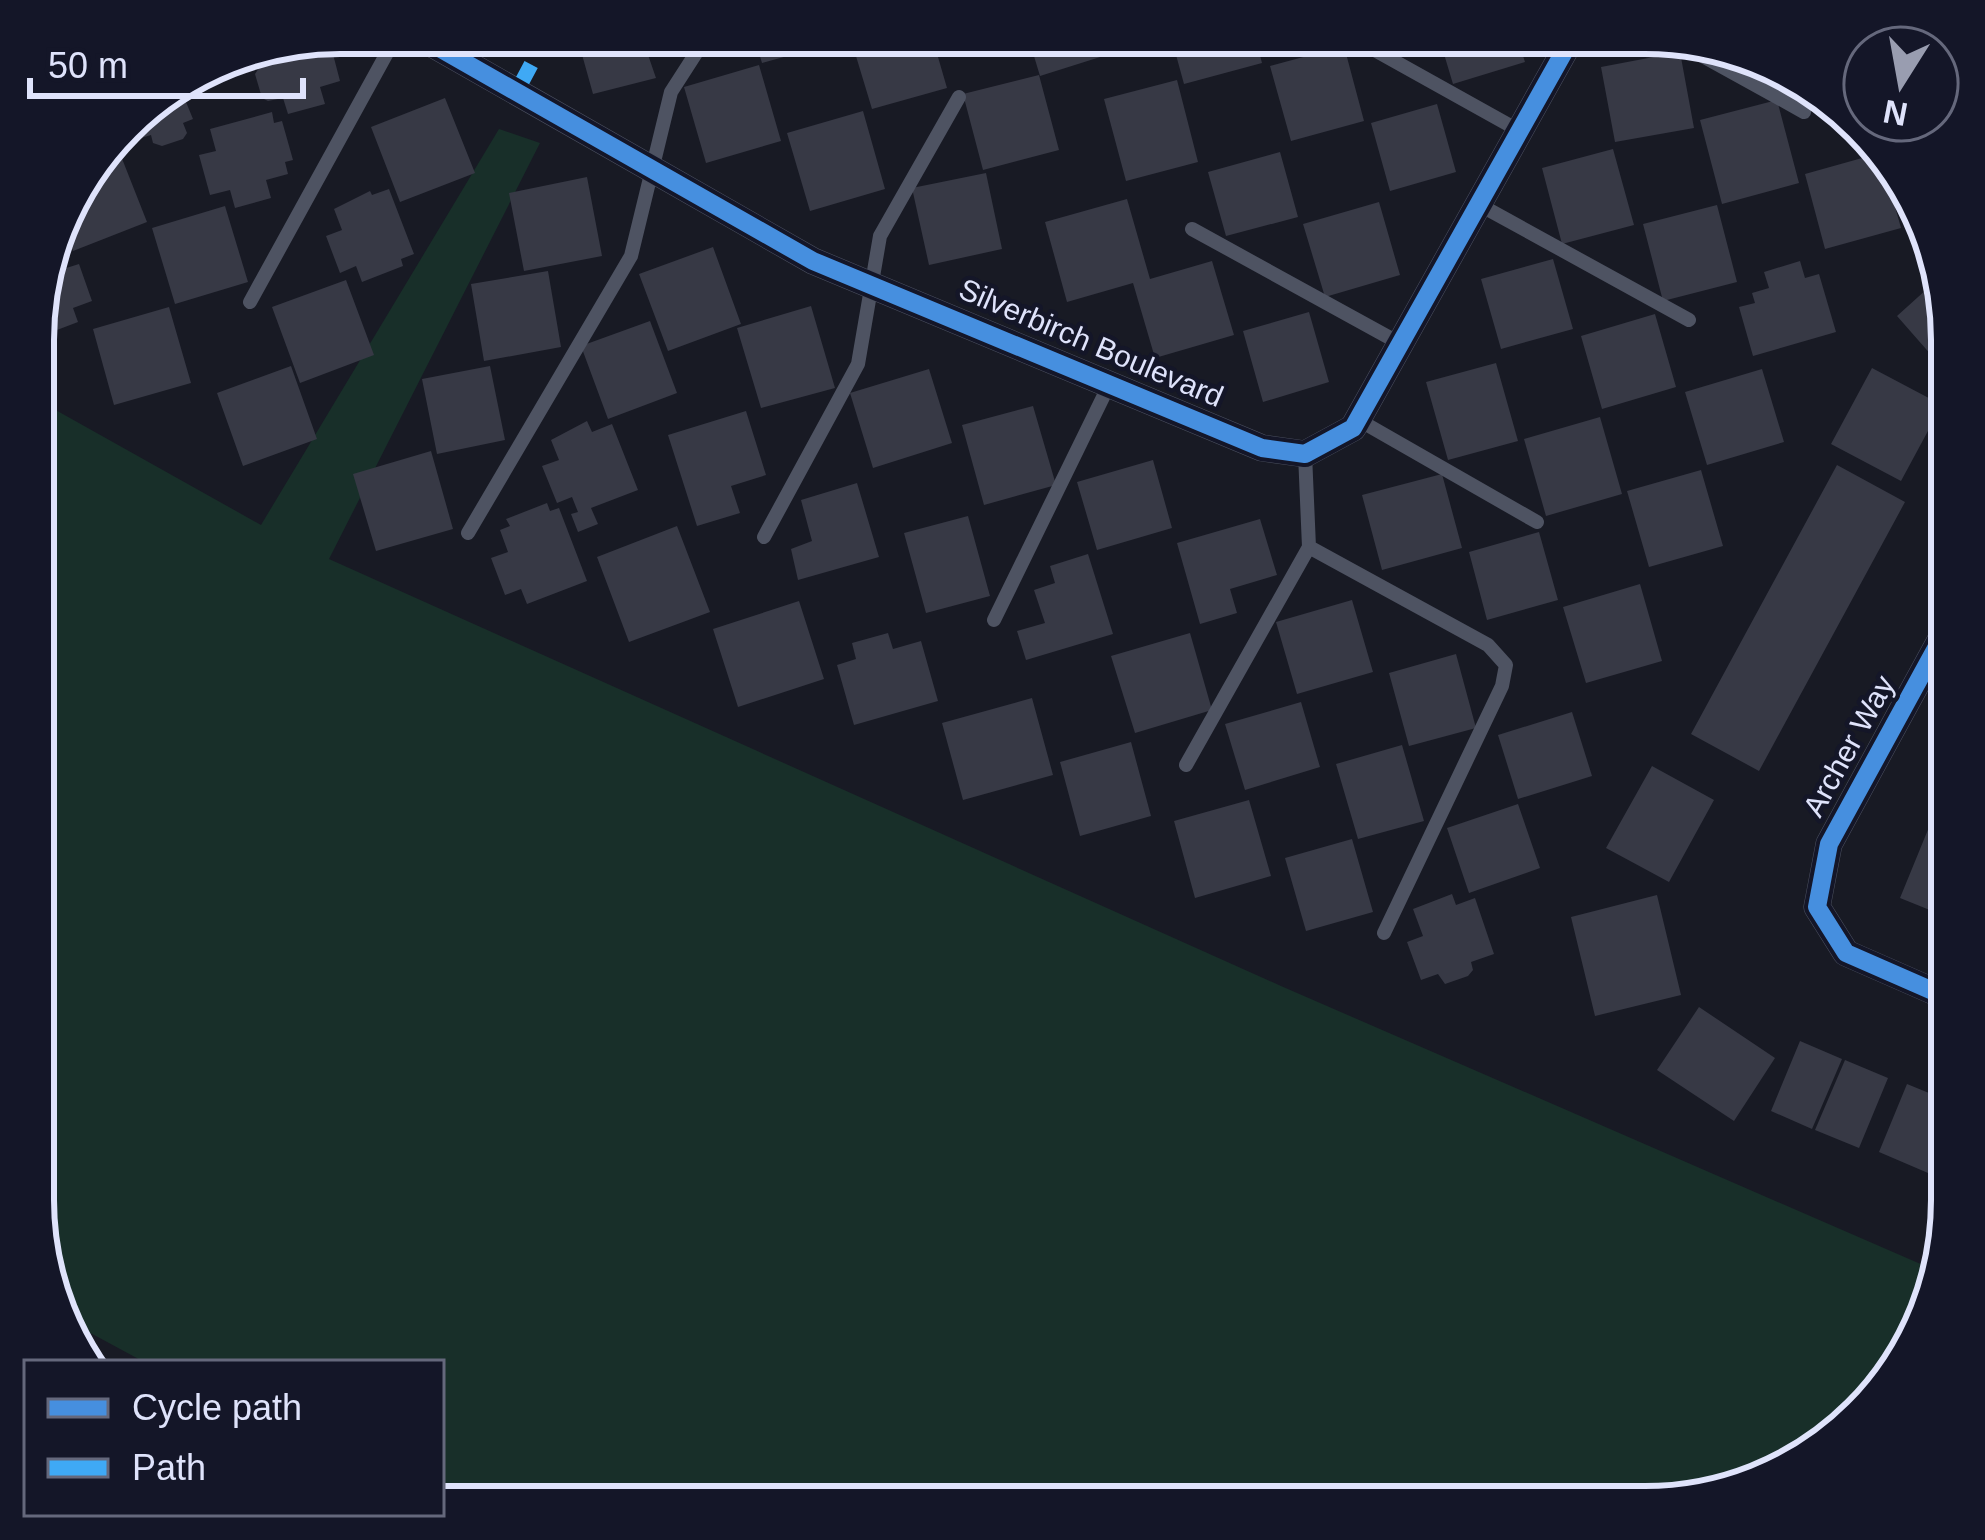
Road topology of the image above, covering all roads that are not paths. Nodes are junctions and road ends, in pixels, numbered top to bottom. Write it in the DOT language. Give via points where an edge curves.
graph roads {
  1 [pos="386,55"];
  2 [pos="452,55"];
  3 [pos="695,55"];
  4 [pos="1382,55"];
  5 [pos="1562,55"];
  6 [pos="1716,63"];
  7 [pos="958,97"];
  8 [pos="1804,112"];
  9 [pos="1518,130"];
  10 [pos="650,166"];
  11 [pos="1480,205"];
  12 [pos="1192,229"];
  13 [pos="870,284"];
  14 [pos="250,302"];
  15 [pos="1689,320"];
  16 [pos="1401,344"];
  17 [pos="1110,383"];
  18 [pos="1357,419"];
  19 [pos="1304,454"];
  20 [pos="1537,522"];
  21 [pos="468,533"];
  22 [pos="764,537"];
  23 [pos="1309,547"];
  24 [pos="994,620"];
  25 [pos="1931,659"];
  26 [pos="1186,765"];
  27 [pos="1384,933"];
  28 [pos="1930,989"];
  1 -- 14 [label="lane"];
  2 -- 10 [label="street, Silverbirch Boulevard"];
  3 -- 10 [label="lane" via="671,92"];
  4 -- 9 [label="lane"];
  5 -- 9 [label="street"];
  6 -- 8 [label="lane"];
  7 -- 13 [label="lane" via="880,236"];
  9 -- 11 [label="street"];
  10 -- 13 [label="street, Silverbirch Boulevard" via="813,261"];
  10 -- 21 [label="lane" via="631,256"];
  11 -- 15 [label="lane"];
  11 -- 16 [label="street"];
  12 -- 16 [label="lane"];
  13 -- 17 [label="street, Silverbirch Boulevard"];
  13 -- 22 [label="lane" via="858,364"];
  16 -- 18 [label="street"];
  17 -- 19 [label="street, Silverbirch Boulevard" via="1262,448"];
  17 -- 24 [label="lane"];
  18 -- 19 [label="street"];
  18 -- 20 [label="lane"];
  19 -- 23 [label="lane"];
  23 -- 26 [label="lane"];
  23 -- 27 [label="lane" via="1488,645 1506,665"];
  25 -- 28 [label="street, Archer Way" via="1829,844 1816,908 1846,952"];
}
